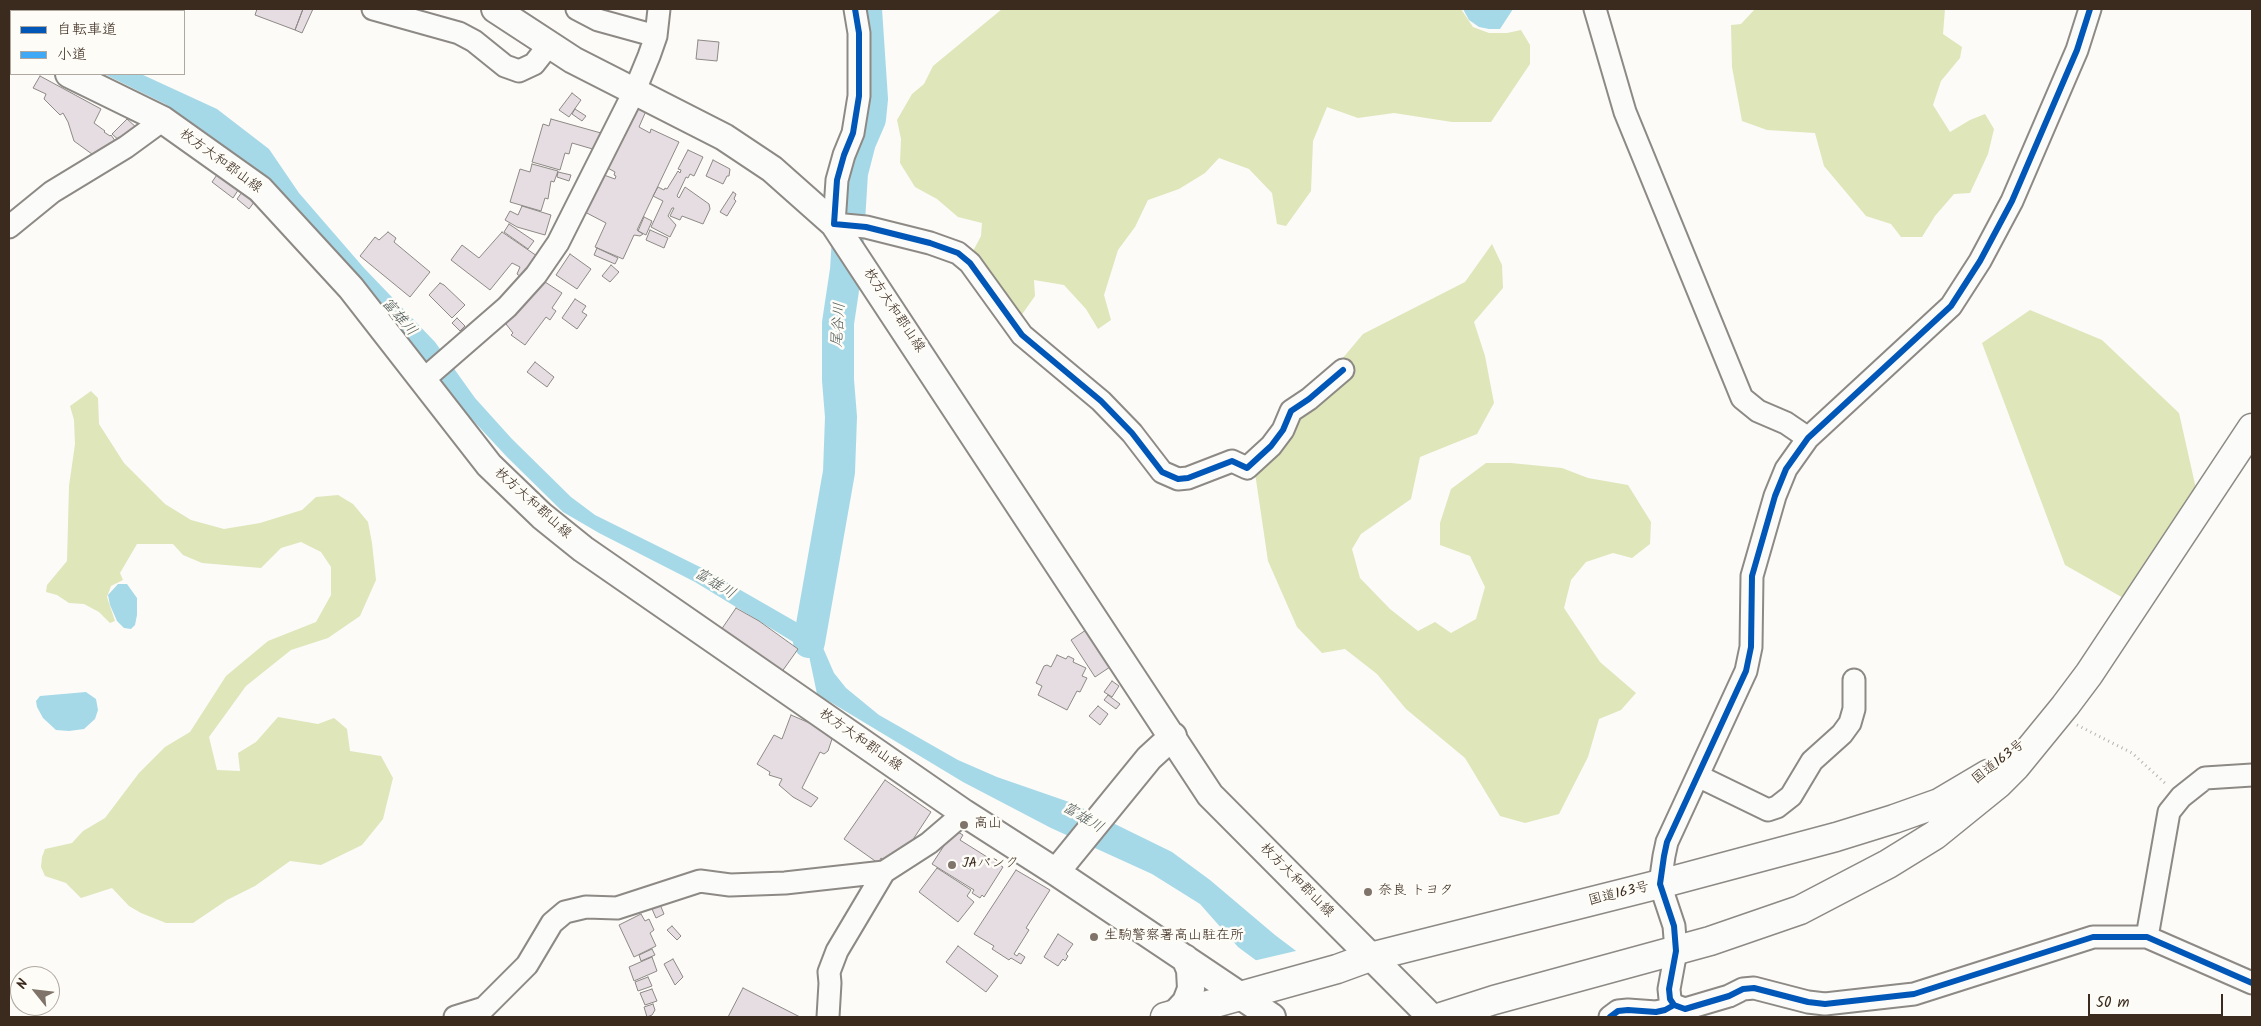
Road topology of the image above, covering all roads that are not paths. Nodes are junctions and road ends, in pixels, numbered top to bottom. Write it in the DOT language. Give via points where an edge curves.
graph roads {
  1 [pos="372,9"];
  2 [pos="495,9"];
  3 [pos="577,9"];
  4 [pos="659,9"];
  5 [pos="855,9"];
  6 [pos="1595,9"];
  7 [pos="2090,9"];
  8 [pos="656,36"];
  9 [pos="549,45"];
  10 [pos="71,75"];
  11 [pos="634,90"];
  12 [pos="163,120"];
  13 [pos="834,224"];
  14 [pos="9,227"];
  15 [pos="1343,370"];
  16 [pos="423,380"];
  17 [pos="2252,428"];
  18 [pos="1808,438"];
  19 [pos="1854,680"];
  20 [pos="2063,724"];
  21 [pos="1173,736"];
  22 [pos="2252,775"];
  23 [pos="1698,776"];
  24 [pos="964,813"];
  25 [pos="884,872"];
  26 [pos="1056,872"];
  27 [pos="1660,884"];
  28 [pos="2146,937"];
  29 [pos="1676,951"];
  30 [pos="1370,957"];
  31 [pos="1185,958"];
  32 [pos="2252,983"];
  33 [pos="1239,995"];
  34 [pos="1674,1005"];
  35 [pos="1487,1009"];
  36 [pos="1169,1016"];
  37 [pos="455,1017"];
  38 [pos="828,1017"];
  39 [pos="1272,1017"];
  40 [pos="1431,1017"];
  41 [pos="1440,1017"];
  42 [pos="1610,1017"];
  1 -- 9 [label="street" via="459,33 505,66 519,71 534,64"];
  2 -- 9 [label="main road, 枚方大和郡山線"];
  3 -- 8 [label="street" via="598,20"];
  4 -- 8 [label="street"];
  5 -- 13 [label="street" via="859,33 859,96 853,134 837,180"];
  6 -- 18 [label="street" via="1626,112 1742,398 1758,411 1786,423"];
  7 -- 18 [label="street" via="2077,50 2012,201 1951,306"];
  8 -- 11 [label="street"];
  9 -- 11 [label="main road, 枚方大和郡山線"];
  10 -- 12 [label="main road, 枚方大和郡山線"];
  11 -- 13 [label="main road, 枚方大和郡山線" via="724,137 772,168"];
  11 -- 16 [label="street" via="558,243 536,275 507,307"];
  12 -- 14 [label="street" via="126,148 52,192"];
  12 -- 16 [label="main road, 枚方大和郡山線" via="260,188 351,288"];
  13 -- 15 [label="street" via="866,228 958,253 970,263 1022,335 1101,401 1132,433 1162,472 1178,479 1232,460 1248,468 1271,446 1291,411"];
  13 -- 21 [label="main road, 枚方大和郡山線"];
  16 -- 24 [label="main road, 枚方大和郡山線" via="489,465 542,516 583,549"];
  17 -- 20 [label="highway, 国道163号" via="2089,674"];
  18 -- 23 [label="street" via="1786,469 1756,557 1752,576 1751,648 1746,671"];
  19 -- 23 [label="street" via="1854,709 1850,723 1812,761 1791,796 1777,807 1768,810"];
  20 -- 27 [label="highway, 国道163号" via="2011,753 1992,772 1939,802 1836,837"];
  20 -- 29 [label="highway, 国道163号" via="1998,784 1935,835 1888,864 1800,910"];
  21 -- 26 [label="main road" via="1149,758"];
  21 -- 30 [label="main road, 枚方大和郡山線" via="1210,795"];
  22 -- 28 [label="street" via="2205,778 2181,797 2169,812"];
  23 -- 27 [label="street" via="1667,842"];
  24 -- 25 [label="street" via="929,842"];
  24 -- 26 [label="main road, 枚方大和郡山線"];
  25 -- 37 [label="street" via="785,883 730,885 700,880 617,908 586,906 565,912 552,924 527,965 484,1008"];
  25 -- 38 [label="street" via="828,972"];
  26 -- 31 [label="main road, 枚方大和郡山線"];
  27 -- 29 [label="street" via="1674,926"];
  27 -- 30 [label="highway, 国道163号"];
  28 -- 32 [label="street"];
  28 -- 34 [label="street" via="2094,937 1914,994 1826,1004 1754,988 1685,1009"];
  29 -- 34 [label="street" via="1669,989"];
  29 -- 35 [label="highway, 国道163号"];
  30 -- 33 [label="highway, 国道163号"];
  30 -- 40 [label="main road, 枚方大和郡山線"];
  31 -- 33 [label="main road, 枚方大和郡山線"];
  31 -- 36 [label="main road" via="1190,970 1191,990 1186,1002"];
  33 -- 36 [label="highway, 国道163号"];
  33 -- 39 [label="main road, 枚方大和郡山線"];
  34 -- 42 [label="street" via="1656,1012 1618,1011"];
  35 -- 41 [label="highway, 国道163号"];
}
